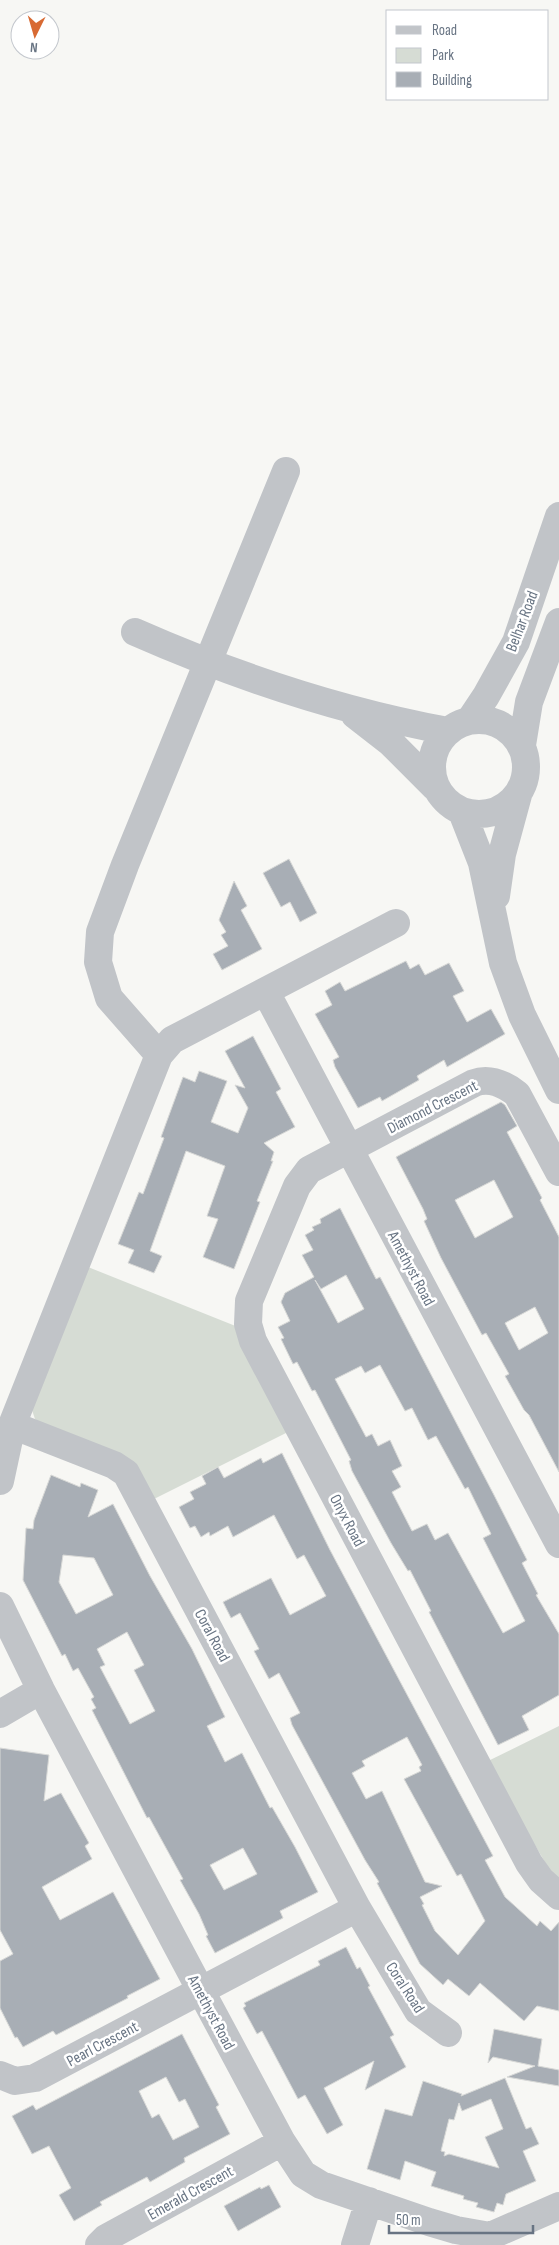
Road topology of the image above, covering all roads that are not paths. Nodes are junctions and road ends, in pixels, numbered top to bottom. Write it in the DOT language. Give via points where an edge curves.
graph roads {
  1 [pos="286,471"];
  2 [pos="559,516"];
  3 [pos="559,622"];
  4 [pos="135,632"];
  5 [pos="207,664"];
  6 [pos="346,708"];
  7 [pos="459,725"];
  8 [pos="522,745"];
  9 [pos="435,787"];
  10 [pos="518,795"];
  11 [pos="462,812"];
  12 [pos="493,917"];
  13 [pos="396,923"];
  14 [pos="266,992"];
  15 [pos="159,1055"];
  16 [pos="559,1090"];
  17 [pos="348,1149"];
  18 [pos="559,1172"];
  19 [pos="12,1425"];
  20 [pos="0,1481"];
  21 [pos="559,1544"];
  22 [pos="0,1606"];
  23 [pos="41,1690"];
  24 [pos="0,1714"];
  25 [pos="559,1896"];
  26 [pos="357,1908"];
  27 [pos="201,1991"];
  28 [pos="448,2033"];
  29 [pos="0,2075"];
  30 [pos="282,2142"];
  31 [pos="368,2201"];
  32 [pos="559,2206"];
  33 [pos="492,2240"];
  34 [pos="99,2245"];
  35 [pos="355,2245"];
  1 -- 5 [label="street"];
  2 -- 7 [label="street, Belhar Road" via="516,642 486,696"];
  3 -- 8 [label="street" via="529,702"];
  4 -- 5 [label="street"];
  5 -- 6 [label="street"];
  5 -- 15 [label="street" via="100,932 98,962 109,998"];
  6 -- 7 [label="street" via="399,722"];
  6 -- 9 [label="street" via="391,743"];
  7 -- 8 [label="street" via="491,721 509,730"];
  7 -- 9 [label="street" via="438,742 432,756 431,772"];
  8 -- 10 [label="street" via="527,766 523,788"];
  9 -- 11 [label="street" via="446,802"];
  10 -- 11 [label="street" via="498,811 480,815"];
  10 -- 12 [label="street" via="502,854"];
  11 -- 12 [label="street" via="482,863"];
  12 -- 16 [label="street" via="503,963 522,1015"];
  13 -- 14 [label="street"];
  14 -- 15 [label="street" via="172,1040"];
  14 -- 17 [label="street, Amethyst Road"];
  15 -- 19 [label="street"];
  17 -- 18 [label="street, Diamond Crescent" via="474,1083 493,1081 517,1094"];
  17 -- 21 [label="street, Amethyst Road"];
  17 -- 25 [label="street, Onyx Road" via="310,1170 297,1186 249,1301 250,1331 529,1863 541,1880"];
  19 -- 20 [label="street"];
  19 -- 26 [label="street, Coral Road" via="114,1465 126,1473"];
  22 -- 23 [label="street, Amethyst Road"];
  23 -- 24 [label="street"];
  23 -- 27 [label="street, Amethyst Road"];
  26 -- 27 [label="street"];
  26 -- 28 [label="street, Coral Road" via="418,2011"];
  27 -- 29 [label="street, Pearl Crescent" via="35,2078 15,2081"];
  27 -- 30 [label="street, Amethyst Road"];
  30 -- 31 [label="street, Amethyst Road" via="297,2166 310,2179"];
  30 -- 34 [label="street, Emerald Crescent" via="106,2238"];
  31 -- 33 [label="street, Amethyst Road"];
  31 -- 35 [label="street"];
  32 -- 33 [label="street, Amethyst Road"];
}
